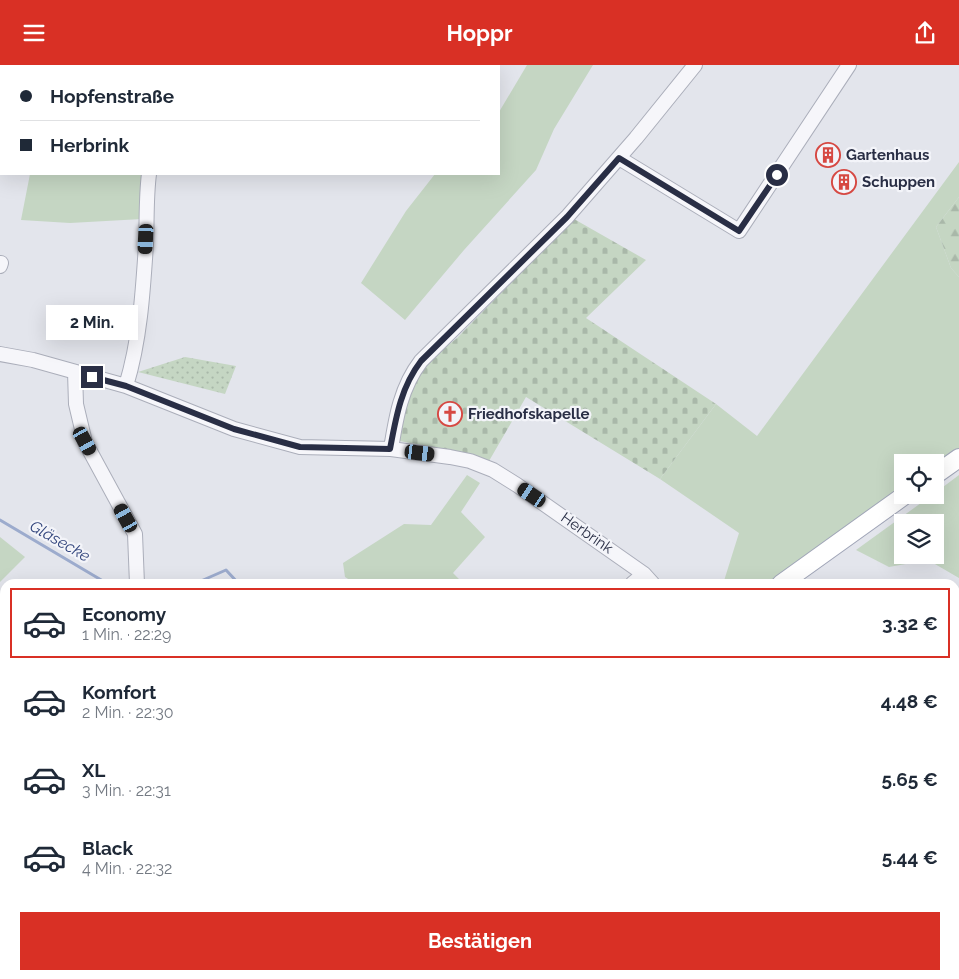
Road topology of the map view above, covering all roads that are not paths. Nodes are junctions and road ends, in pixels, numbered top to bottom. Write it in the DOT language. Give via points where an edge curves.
graph roads {
  1 [pos="694,65"];
  2 [pos="849,65"];
  3 [pos="619,158"];
  4 [pos="149,175"];
  5 [pos="0,355"];
  6 [pos="75,372"];
  7 [pos="126,386"];
  8 [pos="390,449"];
  9 [pos="959,458"];
  10 [pos="944,469"];
  11 [pos="894,503"];
  12 [pos="137,579"];
  13 [pos="649,579"];
  14 [pos="788,579"];
  1 -- 3 [label="street"];
  2 -- 3 [label="street" via="739,231"];
  3 -- 8 [label="street" via="567,217 421,361 408,379 400,400"];
  4 -- 7 [label="street" via="142,297"];
  5 -- 6 [label="street, Herbrink"];
  6 -- 7 [label="street, Herbrink"];
  6 -- 12 [label="street" via="76,404 85,441 135,534"];
  7 -- 8 [label="street, Herbrink" via="234,429 300,447"];
  8 -- 13 [label="street, Herbrink" via="470,461 493,471"];
  9 -- 10 [label="main road"];
  11 -- 14 [label="main road"];
}
